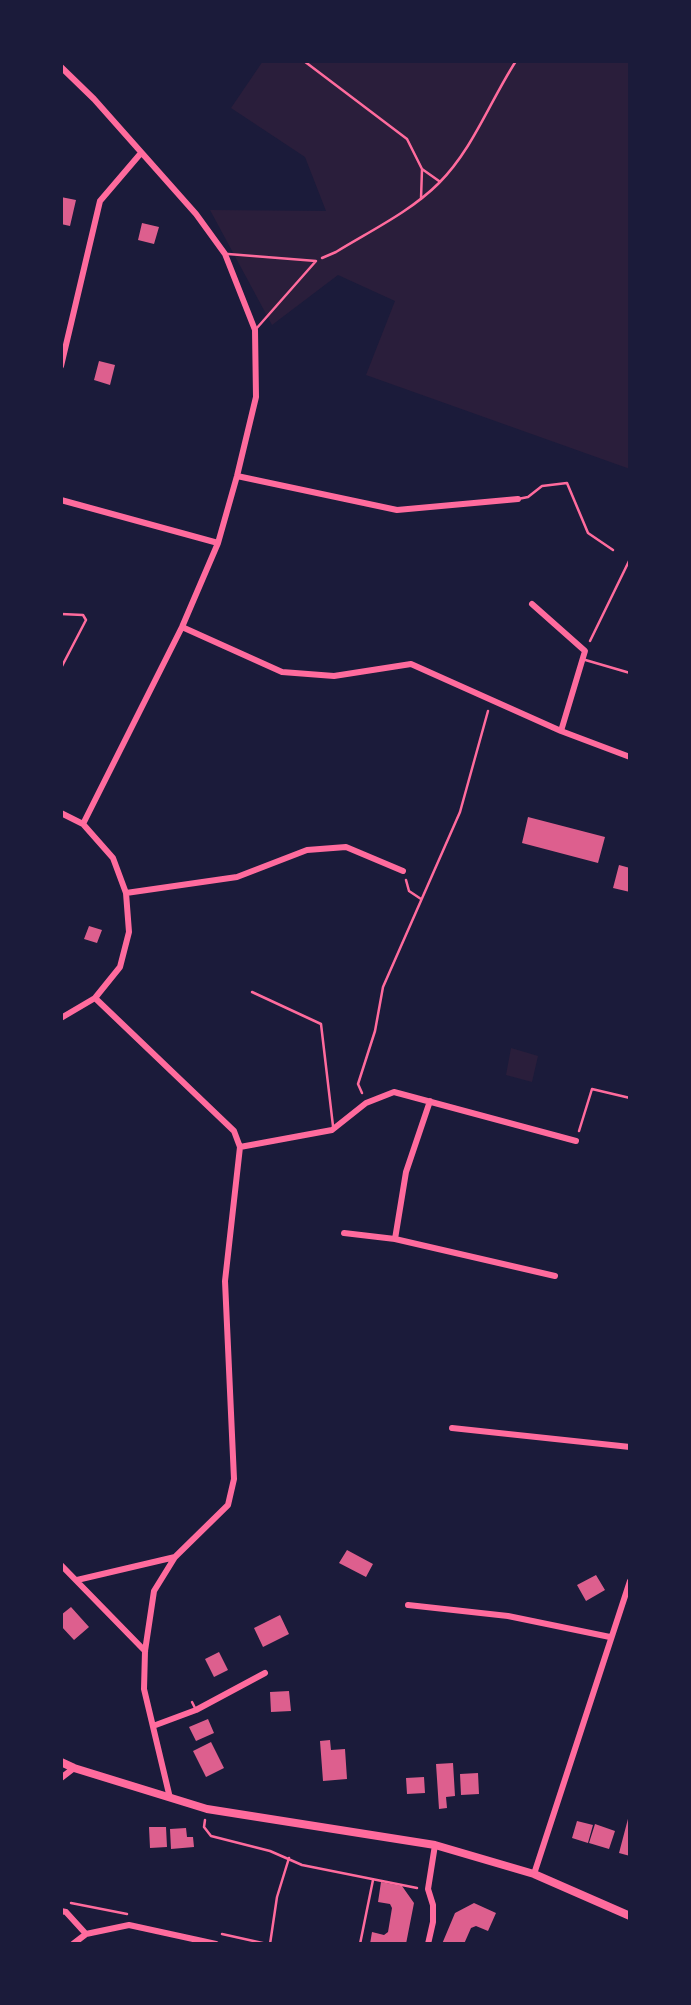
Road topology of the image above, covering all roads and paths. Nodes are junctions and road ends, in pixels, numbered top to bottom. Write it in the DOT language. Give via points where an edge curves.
graph roads {
  1 [pos="303,61"];
  2 [pos="516,61"];
  3 [pos="61,67"];
  4 [pos="141,153"];
  5 [pos="422,169"];
  6 [pos="440,182"];
  7 [pos="421,199"];
  8 [pos="225,254"];
  9 [pos="316,261"];
  10 [pos="255,330"];
  11 [pos="61,366"];
  12 [pos="237,476"];
  13 [pos="518,499"];
  14 [pos="61,500"];
  15 [pos="218,543"];
  16 [pos="613,550"];
  17 [pos="630,559"];
  18 [pos="532,604"];
  19 [pos="61,614"];
  20 [pos="182,627"];
  21 [pos="585,650"];
  22 [pos="582,659"];
  23 [pos="61,668"];
  24 [pos="630,673"];
  25 [pos="491,700"];
  26 [pos="561,731"];
  27 [pos="630,757"];
  28 [pos="61,813"];
  29 [pos="83,824"];
  30 [pos="403,870"];
  31 [pos="126,893"];
  32 [pos="422,899"];
  33 [pos="251,992"];
  34 [pos="95,998"];
  35 [pos="61,1018"];
  36 [pos="630,1098"];
  37 [pos="430,1101"];
  38 [pos="366,1102"];
  39 [pos="334,1129"];
  40 [pos="576,1141"];
  41 [pos="240,1147"];
  42 [pos="344,1233"];
  43 [pos="395,1239"];
  44 [pos="555,1276"];
  45 [pos="452,1428"];
  46 [pos="630,1447"];
  47 [pos="175,1557"];
  48 [pos="61,1565"];
  49 [pos="77,1580"];
  50 [pos="630,1581"];
  51 [pos="408,1605"];
  52 [pos="610,1637"];
  53 [pos="145,1651"];
  54 [pos="265,1673"];
  55 [pos="192,1702"];
  56 [pos="196,1710"];
  57 [pos="153,1726"];
  58 [pos="61,1762"];
  59 [pos="74,1768"];
  60 [pos="61,1778"];
  61 [pos="170,1798"];
  62 [pos="207,1809"];
  63 [pos="435,1845"];
  64 [pos="289,1858"];
  65 [pos="534,1874"];
  66 [pos="373,1880"];
  67 [pos="428,1889"];
  68 [pos="61,1911"];
  69 [pos="630,1916"];
  70 [pos="86,1934"];
  71 [pos="73,1944"];
  72 [pos="216,1944"];
  73 [pos="270,1944"];
  74 [pos="360,1944"];
  75 [pos="428,1944"];
  1 -- 5 [label="path" via="407,139"];
  2 -- 6 [label="path" via="471,142"];
  3 -- 4 [label="street"];
  4 -- 8 [label="street" via="197,214"];
  4 -- 11 [label="street" via="100,201"];
  5 -- 6 [label="path"];
  5 -- 7 [label="path"];
  6 -- 7 [label="path"];
  7 -- 9 [label="path"];
  8 -- 9 [label="lane"];
  8 -- 10 [label="street"];
  9 -- 10 [label="lane"];
  10 -- 12 [label="street" via="256,397"];
  12 -- 13 [label="street" via="397,510"];
  12 -- 15 [label="street"];
  13 -- 16 [label="lane" via="542,486 567,483 588,533"];
  14 -- 15 [label="street"];
  15 -- 20 [label="street"];
  17 -- 21 [label="path"];
  18 -- 21 [label="street"];
  19 -- 23 [label="path" via="83,615 86,620"];
  20 -- 25 [label="street" via="282,672 334,676 411,664"];
  20 -- 29 [label="street"];
  21 -- 22 [label="street"];
  22 -- 24 [label="lane"];
  22 -- 26 [label="street"];
  25 -- 26 [label="street"];
  25 -- 32 [label="path" via="460,812"];
  26 -- 27 [label="street"];
  28 -- 29 [label="street"];
  29 -- 31 [label="street" via="113,859"];
  30 -- 31 [label="street" via="346,847 307,850 237,877"];
  30 -- 32 [label="path" via="409,891"];
  31 -- 34 [label="street" via="129,932 120,967"];
  32 -- 38 [label="path" via="383,986 359,1084"];
  33 -- 39 [label="lane" via="321,1024"];
  34 -- 35 [label="street"];
  34 -- 41 [label="street" via="234,1131"];
  36 -- 40 [label="path" via="592,1089"];
  37 -- 38 [label="street" via="394,1092"];
  37 -- 40 [label="street"];
  37 -- 43 [label="street" via="406,1172"];
  38 -- 39 [label="street"];
  39 -- 41 [label="street"];
  41 -- 47 [label="street" via="225,1281 234,1479 228,1505"];
  42 -- 43 [label="street"];
  43 -- 44 [label="street"];
  45 -- 46 [label="street"];
  47 -- 49 [label="street"];
  47 -- 53 [label="street" via="154,1591"];
  48 -- 49 [label="street"];
  49 -- 53 [label="street"];
  50 -- 52 [label="street"];
  51 -- 52 [label="street" via="508,1616"];
  52 -- 65 [label="street"];
  53 -- 57 [label="street" via="145,1689"];
  54 -- 56 [label="street"];
  55 -- 56 [label="lane"];
  56 -- 57 [label="street"];
  57 -- 61 [label="street"];
  58 -- 59 [label="street"];
  59 -- 60 [label="street"];
  59 -- 61 [label="street"];
  61 -- 62 [label="street"];
  62 -- 63 [label="street"];
  62 -- 64 [label="path" via="204,1827 211,1836"];
  63 -- 65 [label="street"];
  63 -- 67 [label="street"];
  64 -- 66 [label="path"];
  64 -- 73 [label="path"];
  65 -- 69 [label="street"];
  66 -- 67 [label="path"];
  66 -- 74 [label="path"];
  67 -- 75 [label="street" via="433,1905"];
  68 -- 70 [label="street"];
  70 -- 71 [label="street"];
  70 -- 72 [label="street" via="129,1925"];
}
